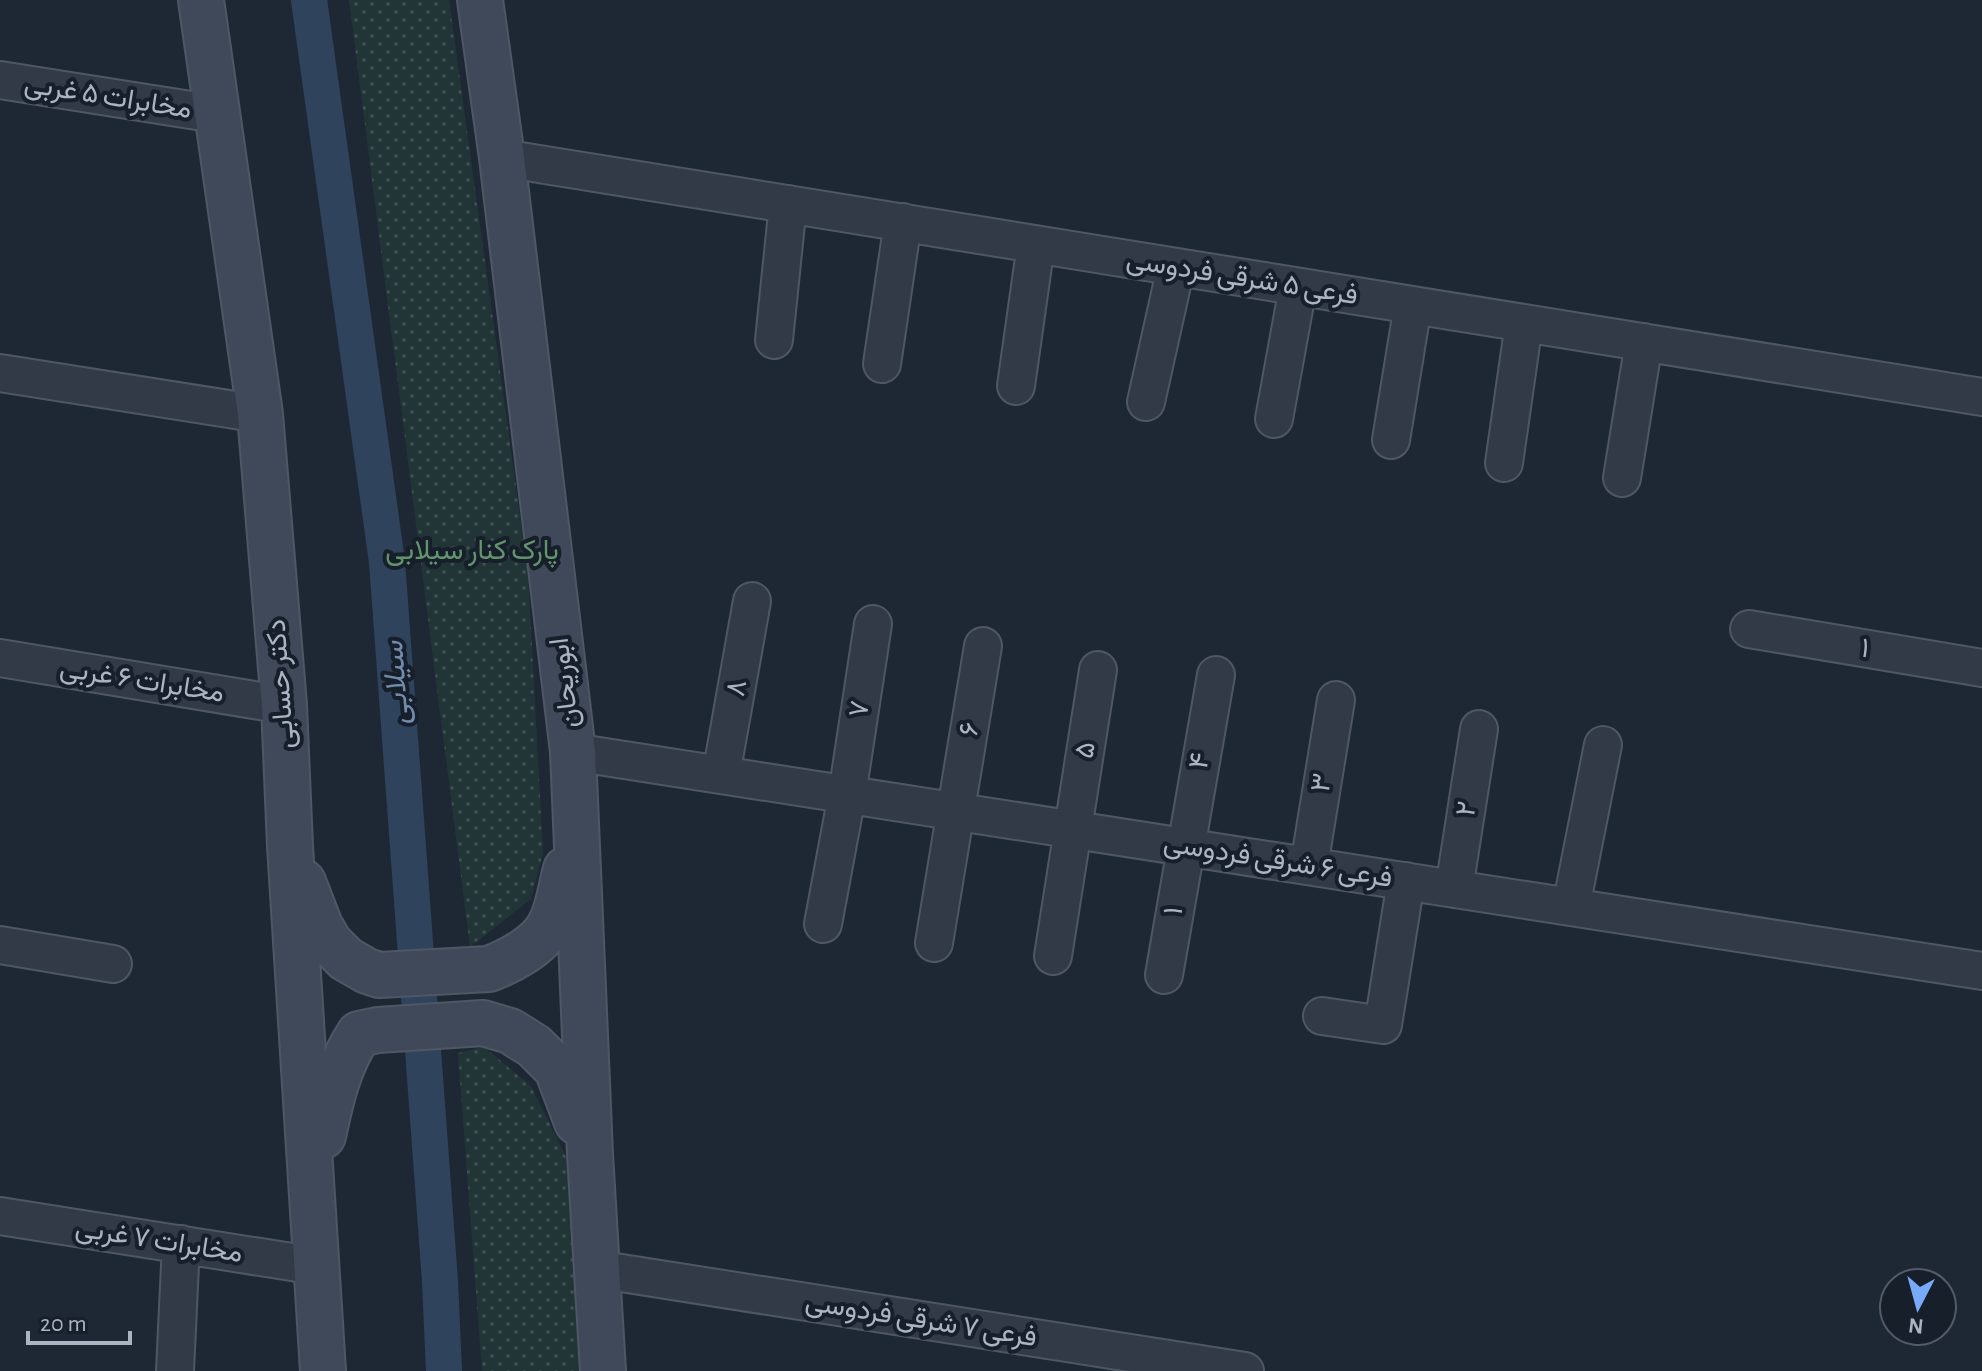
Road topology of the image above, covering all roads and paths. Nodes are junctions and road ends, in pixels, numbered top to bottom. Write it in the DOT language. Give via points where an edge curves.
graph roads {
  1 [pos="201,0"];
  2 [pos="480,0"];
  3 [pos="0,80"];
  4 [pos="216,114"];
  5 [pos="502,158"];
  6 [pos="788,204"];
  7 [pos="903,222"];
  8 [pos="1036,244"];
  9 [pos="1176,267"];
  10 [pos="1298,287"];
  11 [pos="1413,305"];
  12 [pos="1524,323"];
  13 [pos="774,340"];
  14 [pos="1644,342"];
  15 [pos="882,364"];
  16 [pos="0,373"];
  17 [pos="1016,386"];
  18 [pos="1982,397"];
  19 [pos="1146,402"];
  20 [pos="260,414"];
  21 [pos="1274,419"];
  22 [pos="1391,440"];
  23 [pos="1504,463"];
  24 [pos="1622,478"];
  25 [pos="752,601"];
  26 [pos="873,624"];
  27 [pos="1749,629"];
  28 [pos="983,646"];
  29 [pos="0,658"];
  30 [pos="1982,668"];
  31 [pos="1098,670"];
  32 [pos="1216,675"];
  33 [pos="1336,700"];
  34 [pos="284,705"];
  35 [pos="1479,729"];
  36 [pos="1603,745"];
  37 [pos="573,752"];
  38 [pos="721,775"];
  39 [pos="847,795"];
  40 [pos="956,811"];
  41 [pos="1074,830"];
  42 [pos="577,831"];
  43 [pos="290,846"];
  44 [pos="1185,847"];
  45 [pos="1309,866"];
  46 [pos="1406,881"];
  47 [pos="1454,889"];
  48 [pos="1571,907"];
  49 [pos="823,924"];
  50 [pos="934,943"];
  51 [pos="0,945"];
  52 [pos="1053,956"];
  53 [pos="113,964"];
  54 [pos="1982,971"];
  55 [pos="1164,975"];
  56 [pos="1322,1016"];
  57 [pos="590,1154"];
  58 [pos="313,1179"];
  59 [pos="0,1216"];
  60 [pos="181,1244"];
  61 [pos="317,1266"];
  62 [pos="596,1269"];
  63 [pos="175,1371"];
  64 [pos="323,1371"];
  65 [pos="603,1371"];
  66 [pos="1245,1371"];
  1 -- 4 [label="main road, دکتر حسابی"];
  2 -- 5 [label="main road, ابوریحان"];
  3 -- 4 [label="street, مخابرات ۵ غربی"];
  4 -- 20 [label="main road, دکتر حسابی"];
  5 -- 6 [label="street, فرعی ۵ شرقی فردوسی"];
  5 -- 37 [label="main road, ابوریحان"];
  6 -- 7 [label="street, فرعی ۵ شرقی فردوسی"];
  6 -- 13 [label="street"];
  7 -- 8 [label="street, فرعی ۵ شرقی فردوسی"];
  7 -- 15 [label="street"];
  8 -- 9 [label="street, فرعی ۵ شرقی فردوسی"];
  8 -- 17 [label="street"];
  9 -- 10 [label="street, فرعی ۵ شرقی فردوسی"];
  9 -- 19 [label="street"];
  10 -- 11 [label="street, فرعی ۵ شرقی فردوسی"];
  10 -- 21 [label="street"];
  11 -- 12 [label="street, فرعی ۵ شرقی فردوسی"];
  11 -- 22 [label="street"];
  12 -- 14 [label="street, فرعی ۵ شرقی فردوسی"];
  12 -- 23 [label="street"];
  14 -- 18 [label="street, فرعی ۵ شرقی فردوسی"];
  14 -- 24 [label="street"];
  16 -- 20 [label="street"];
  20 -- 34 [label="main road, دکتر حسابی"];
  25 -- 38 [label="street, ۸"];
  26 -- 39 [label="street, ۷"];
  27 -- 30 [label="street, ۱"];
  28 -- 40 [label="street, ۶"];
  29 -- 34 [label="street, مخابرات ۶ غربی"];
  31 -- 41 [label="street, ۵"];
  32 -- 44 [label="street, ۴"];
  33 -- 45 [label="street, ۳"];
  34 -- 43 [label="main road, دکتر حسابی"];
  35 -- 47 [label="street, ۲"];
  36 -- 48 [label="street"];
  37 -- 38 [label="street, فرعی ۶ شرقی فردوسی"];
  37 -- 42 [label="main road, ابوریحان"];
  38 -- 39 [label="street, فرعی ۶ شرقی فردوسی"];
  39 -- 40 [label="street, فرعی ۶ شرقی فردوسی"];
  39 -- 49 [label="street"];
  40 -- 41 [label="street, فرعی ۶ شرقی فردوسی"];
  40 -- 50 [label="street"];
  41 -- 44 [label="street, فرعی ۶ شرقی فردوسی"];
  41 -- 52 [label="street"];
  42 -- 43 [label="main road" via="550,926 529,948 489,969 379,975 353,964 330,943"];
  42 -- 57 [label="main road, ابوریحان"];
  43 -- 58 [label="main road, دکتر حسابی"];
  44 -- 45 [label="street, فرعی ۶ شرقی فردوسی"];
  44 -- 55 [label="street, ۱"];
  45 -- 46 [label="street, فرعی ۶ شرقی فردوسی"];
  46 -- 47 [label="street, فرعی ۶ شرقی فردوسی"];
  46 -- 56 [label="street" via="1383,1025"];
  47 -- 48 [label="street, فرعی ۶ شرقی فردوسی"];
  48 -- 54 [label="street, فرعی ۶ شرقی فردوسی"];
  51 -- 53 [label="street"];
  57 -- 58 [label="main road" via="557,1069 523,1038 483,1023 378,1030 359,1034 346,1053"];
  57 -- 62 [label="main road, ابوریحان"];
  58 -- 61 [label="main road, دکتر حسابی"];
  59 -- 60 [label="street, مخابرات ۷ غربی"];
  60 -- 61 [label="street, مخابرات ۷ غربی"];
  60 -- 63 [label="street"];
  61 -- 64 [label="main road, دکتر حسابی"];
  62 -- 65 [label="main road, ابوریحان"];
  62 -- 66 [label="street, فرعی ۷ شرقی فردوسی"];
}
